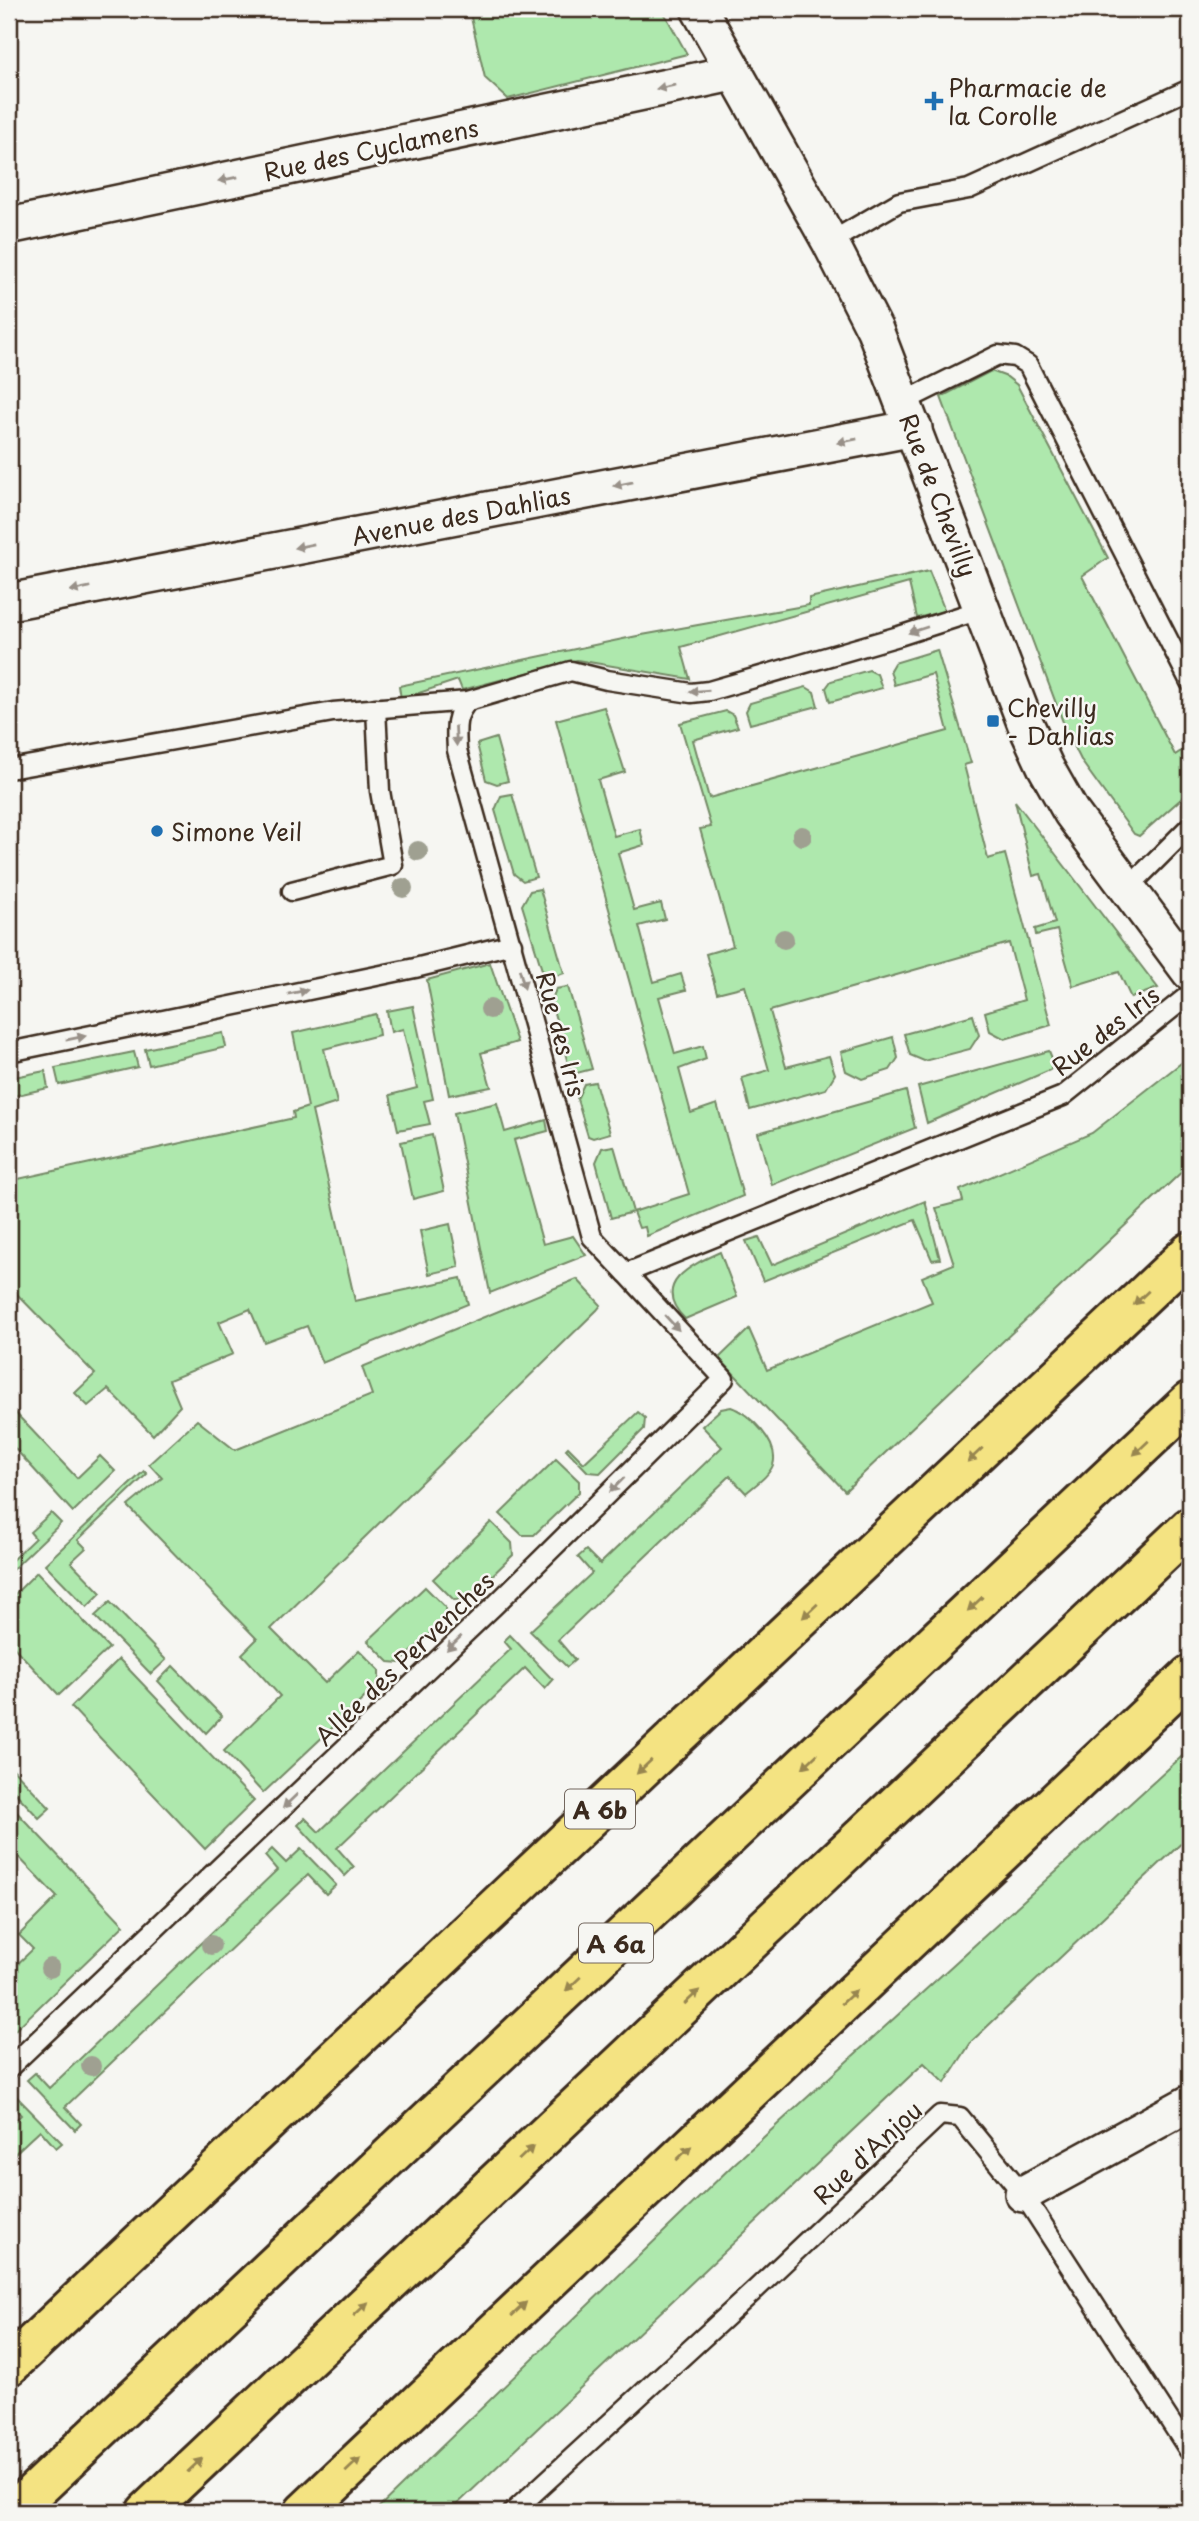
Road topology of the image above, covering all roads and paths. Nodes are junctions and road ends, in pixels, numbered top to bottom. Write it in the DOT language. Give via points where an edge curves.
graph roads {
  1 [pos="699,9"];
  2 [pos="733,73"];
  3 [pos="1190,89"];
  4 [pos="9,226"];
  5 [pos="830,242"];
  6 [pos="908,415"];
  7 [pos="9,603"];
  8 [pos="983,609"];
  9 [pos="1190,682"];
  10 [pos="468,701"];
  11 [pos="376,708"];
  12 [pos="9,769"];
  13 [pos="1190,826"];
  14 [pos="1129,887"];
  15 [pos="292,891"];
  16 [pos="512,944"];
  17 [pos="1190,971"];
  18 [pos="1190,994"];
  19 [pos="9,1052"];
  20 [pos="1190,1252"];
  21 [pos="625,1273"];
  22 [pos="1190,1401"];
  23 [pos="1190,1527"];
  24 [pos="1190,1675"];
  25 [pos="9,2068"];
  26 [pos="1190,2103"];
  27 [pos="1023,2194"];
  28 [pos="9,2366"];
  29 [pos="1190,2452"];
  30 [pos="13,2512"];
  31 [pos="146,2512"];
  32 [pos="304,2512"];
  33 [pos="513,2512"];
  1 -- 2 [label="street, Rue de Chevilly"];
  2 -- 4 [label="street, Rue des Cyclamens, one-way"];
  2 -- 5 [label="street, Rue de Chevilly"];
  3 -- 5 [label="lane" via="969,189 899,202"];
  5 -- 6 [label="street, Rue de Chevilly" via="875,330"];
  6 -- 7 [label="street, Avenue des Dahlias, one-way"];
  6 -- 8 [label="street, Rue de Chevilly"];
  6 -- 9 [label="lane" via="998,355 1028,365"];
  8 -- 10 [label="lane, one-way" via="709,691 691,693 571,671"];
  8 -- 14 [label="street, Rue de Chevilly" via="1045,766 1071,812"];
  10 -- 11 [label="lane"];
  10 -- 16 [label="lane, Rue des Iris, one-way" via="458,712 457,750"];
  11 -- 12 [label="lane"];
  11 -- 15 [label="lane" via="380,792 393,865"];
  13 -- 14 [label="lane"];
  14 -- 17 [label="street, Rue de Chevilly"];
  19 -- 16 [label="lane, one-way"];
  16 -- 21 [label="lane, Rue des Iris, one-way" via="592,1237"];
  18 -- 21 [label="lane, Rue des Iris" via="1063,1096"];
  20 -- 28 [label="highway, A 6b, one-way"];
  21 -- 25 [label="lane, Allée des Pervenches, one-way" via="724,1379 503,1597"];
  22 -- 30 [label="highway, A 6a, one-way"];
  31 -- 23 [label="highway, one-way"];
  32 -- 24 [label="highway, one-way"];
  26 -- 27 [label="street"];
  27 -- 29 [label="lane, Rue d'Anjou"];
  27 -- 33 [label="lane, Rue d'Anjou" via="960,2117 940,2115"];
}
